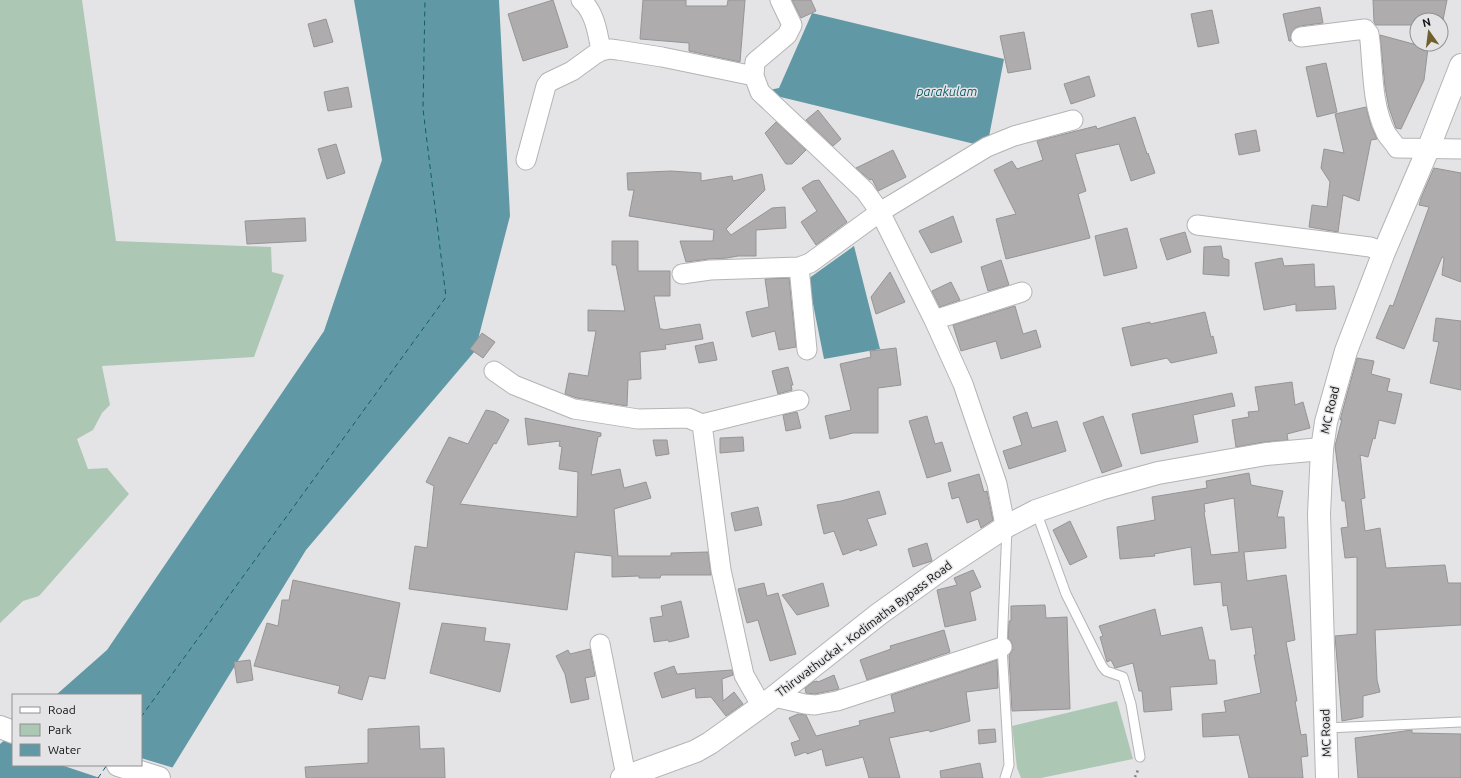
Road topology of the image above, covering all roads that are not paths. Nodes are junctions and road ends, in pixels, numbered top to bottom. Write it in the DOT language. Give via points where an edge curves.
graph roads {
  1 [pos="582,0"];
  2 [pos="780,0"];
  3 [pos="1301,37"];
  4 [pos="601,51"];
  5 [pos="1461,65"];
  6 [pos="754,76"];
  7 [pos="1073,120"];
  8 [pos="1429,148"];
  9 [pos="1461,149"];
  10 [pos="526,160"];
  11 [pos="880,212"];
  12 [pos="1197,225"];
  13 [pos="1384,252"];
  14 [pos="799,267"];
  15 [pos="682,274"];
  16 [pos="1022,292"];
  17 [pos="934,320"];
  18 [pos="807,350"];
  19 [pos="494,371"];
  20 [pos="799,400"];
  21 [pos="702,424"];
  22 [pos="1322,450"];
  23 [pos="1036,511"];
  24 [pos="1007,526"];
  25 [pos="600,644"];
  26 [pos="1002,647"];
  27 [pos="768,701"];
  28 [pos="1461,722"];
  29 [pos="0,728"];
  30 [pos="1326,728"];
  31 [pos="12,732"];
  32 [pos="1140,757"];
  33 [pos="121,766"];
  34 [pos="624,777"];
  35 [pos="159,778"];
  36 [pos="1005,778"];
  37 [pos="1327,778"];
  1 -- 4 [label="street" via="597,30"];
  2 -- 6 [label="street" via="792,25 787,35 755,62"];
  3 -- 8 [label="street" via="1365,29 1369,34 1379,115 1387,134 1397,148"];
  4 -- 6 [label="street" via="626,51"];
  4 -- 10 [label="street" via="546,86"];
  5 -- 8 [label="main road, MC Road"];
  6 -- 11 [label="street" via="760,92 865,191"];
  7 -- 11 [label="street" via="1014,136 987,147"];
  8 -- 9 [label="street"];
  8 -- 13 [label="main road, MC Road"];
  11 -- 14 [label="street" via="810,263"];
  11 -- 17 [label="street"];
  12 -- 13 [label="street" via="1370,247"];
  13 -- 22 [label="main road, MC Road" via="1346,351 1326,422"];
  14 -- 15 [label="street" via="710,270"];
  14 -- 18 [label="street"];
  16 -- 17 [label="street"];
  17 -- 24 [label="street" via="974,413 997,484"];
  19 -- 21 [label="street" via="514,386 574,409 638,419 688,418"];
  20 -- 21 [label="street"];
  21 -- 27 [label="street" via="721,570 744,675"];
  22 -- 23 [label="main road, Thiruvathuckal - Kodimatha Bypass Road" via="1266,454 1158,474 1100,489"];
  22 -- 30 [label="main road, MC Road" via="1319,514"];
  23 -- 24 [label="main road, Thiruvathuckal - Kodimatha Bypass Road"];
  23 -- 32 [label="lane" via="1066,594 1102,666 1106,671 1123,677 1131,704"];
  24 -- 26 [label="lane"];
  24 -- 27 [label="main road, Thiruvathuckal - Kodimatha Bypass Road" via="879,614"];
  25 -- 34 [label="street"];
  26 -- 27 [label="street" via="837,701 815,704"];
  26 -- 36 [label="lane" via="1009,765"];
  27 -- 34 [label="main road, Thiruvathuckal - Kodimatha Bypass Road" via="696,751"];
  28 -- 30 [label="lane"];
  29 -- 31 [label="main road"];
  30 -- 37 [label="main road, MC Road"];
  33 -- 35 [label="main road"];
}
